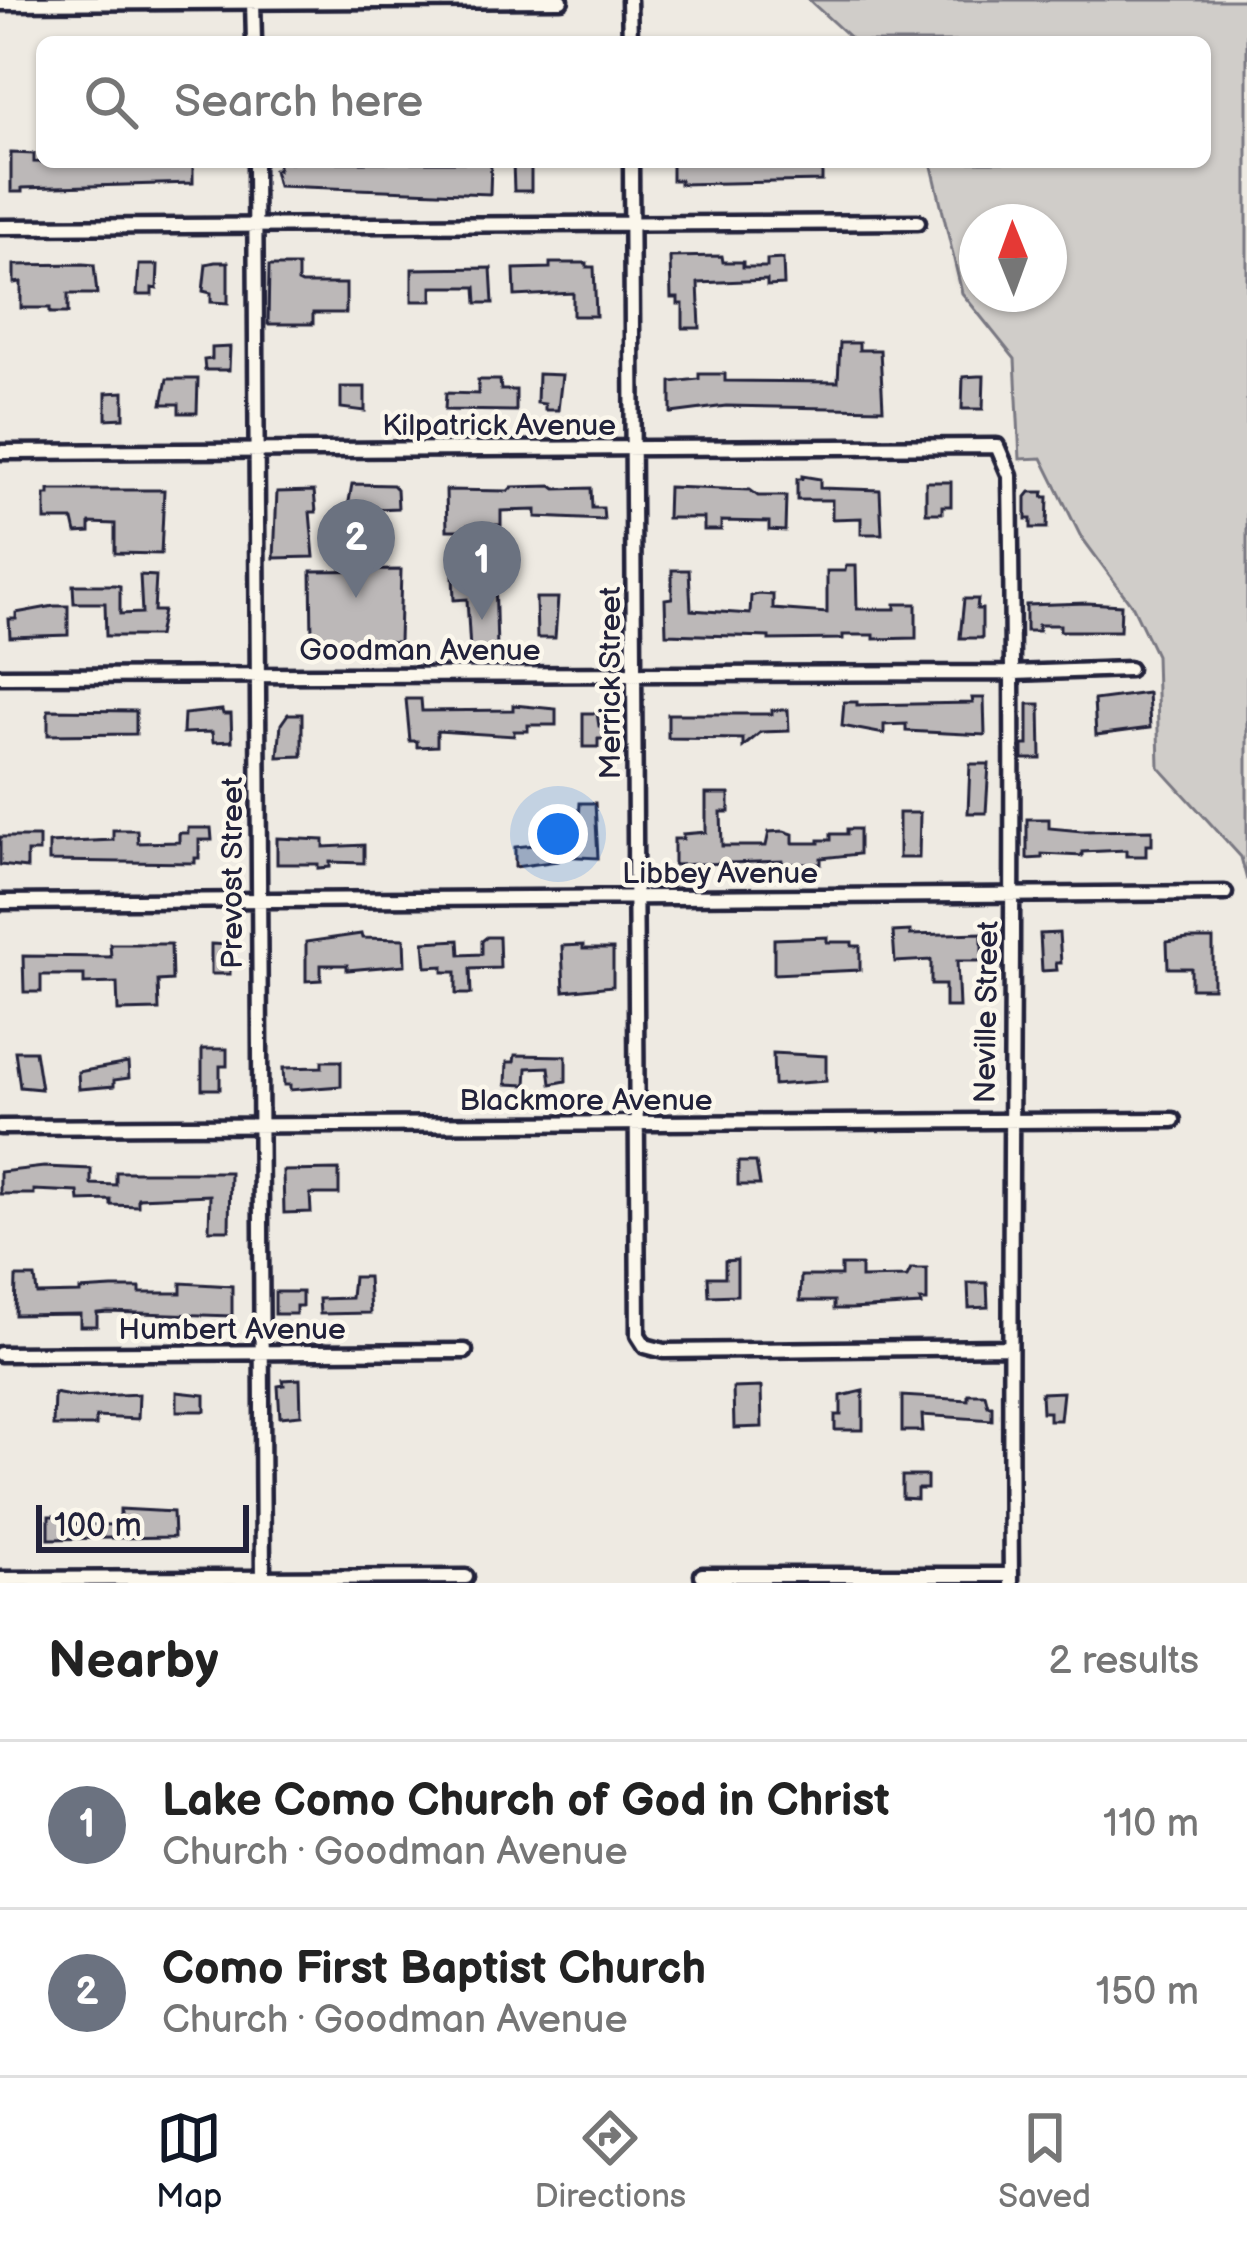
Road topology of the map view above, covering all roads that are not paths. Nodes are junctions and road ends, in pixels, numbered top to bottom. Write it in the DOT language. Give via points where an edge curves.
graph roads {
  1 [pos="562,0"];
  2 [pos="629,0"];
  3 [pos="253,1"];
  4 [pos="0,3"];
  5 [pos="254,36"];
  6 [pos="630,36"];
  7 [pos="254,168"];
  8 [pos="631,168"];
  9 [pos="918,223"];
  10 [pos="631,224"];
  11 [pos="255,226"];
  12 [pos="0,227"];
  13 [pos="998,446"];
  14 [pos="632,448"];
  15 [pos="257,450"];
  16 [pos="0,452"];
  17 [pos="1129,669"];
  18 [pos="1013,673"];
  19 [pos="634,674"];
  20 [pos="255,675"];
  21 [pos="0,676"];
  22 [pos="1225,893"];
  23 [pos="1012,895"];
  24 [pos="635,897"];
  25 [pos="256,900"];
  26 [pos="0,902"];
  27 [pos="1173,1120"];
  28 [pos="1008,1121"];
  29 [pos="637,1123"];
  30 [pos="259,1126"];
  31 [pos="0,1127"];
  32 [pos="1009,1347"];
  33 [pos="465,1351"];
  34 [pos="261,1353"];
  35 [pos="0,1354"];
  36 [pos="702,1575"];
  37 [pos="466,1577"];
  38 [pos="0,1579"];
  39 [pos="1011,1579"];
  40 [pos="262,1580"];
  1 -- 3 [label="street"];
  2 -- 6 [label="street"];
  3 -- 4 [label="street"];
  3 -- 5 [label="street"];
  7 -- 11 [label="street, Prevost Street"];
  8 -- 10 [label="street, Merrick Street"];
  9 -- 10 [label="street"];
  10 -- 11 [label="street"];
  10 -- 14 [label="street, Merrick Street"];
  11 -- 12 [label="street"];
  11 -- 15 [label="street, Prevost Street"];
  13 -- 14 [label="street, Kilpatrick Avenue"];
  13 -- 18 [label="street, Neville Street" via="1010,476"];
  14 -- 15 [label="street, Kilpatrick Avenue"];
  14 -- 19 [label="street, Merrick Street"];
  15 -- 16 [label="street, Kilpatrick Avenue"];
  15 -- 20 [label="street, Prevost Street"];
  17 -- 18 [label="street, Goodman Avenue"];
  18 -- 19 [label="street, Goodman Avenue"];
  18 -- 23 [label="street, Neville Street"];
  19 -- 20 [label="street, Goodman Avenue"];
  19 -- 24 [label="street, Merrick Street"];
  20 -- 21 [label="street, Goodman Avenue"];
  20 -- 25 [label="street, Prevost Street"];
  22 -- 23 [label="street, Libbey Avenue"];
  23 -- 24 [label="street, Libbey Avenue"];
  23 -- 28 [label="street, Neville Street"];
  24 -- 25 [label="street, Libbey Avenue"];
  24 -- 29 [label="street, Merrick Street"];
  25 -- 26 [label="street, Libbey Avenue"];
  25 -- 30 [label="street, Prevost Street"];
  27 -- 28 [label="street, Blackmore Avenue"];
  28 -- 29 [label="street, Blackmore Avenue"];
  28 -- 32 [label="street, Neville Street"];
  29 -- 30 [label="street, Blackmore Avenue"];
  29 -- 32 [label="street, Merrick Street" via="636,1310 645,1346"];
  30 -- 31 [label="street, Blackmore Avenue"];
  30 -- 34 [label="street, Prevost Street"];
  32 -- 39 [label="street, Neville Street"];
  33 -- 34 [label="street, Humbert Avenue"];
  34 -- 35 [label="street, Humbert Avenue"];
  34 -- 40 [label="street, Prevost Street"];
  36 -- 39 [label="street"];
  37 -- 40 [label="street"];
  38 -- 40 [label="street"];
}
